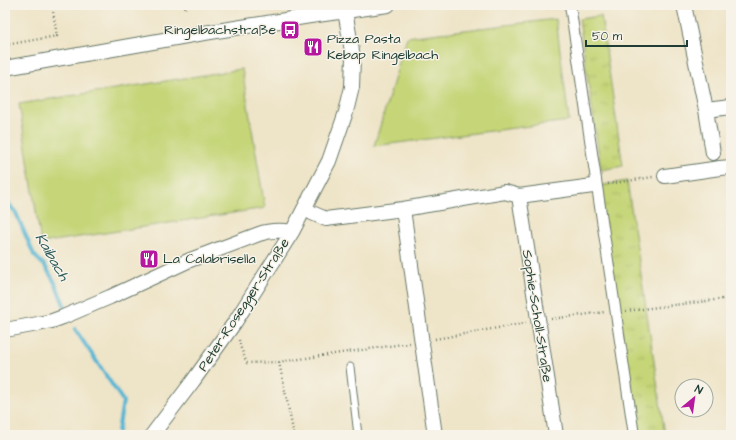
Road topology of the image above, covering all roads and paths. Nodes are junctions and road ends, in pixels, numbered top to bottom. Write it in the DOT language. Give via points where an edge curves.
graph roads {
  1 [pos="52,5"];
  2 [pos="388,5"];
  3 [pos="570,5"];
  4 [pos="684,5"];
  5 [pos="345,8"];
  6 [pos="5,45"];
  7 [pos="5,68"];
  8 [pos="731,107"];
  9 [pos="706,110"];
  10 [pos="713,153"];
  11 [pos="731,167"];
  12 [pos="665,176"];
  13 [pos="595,186"];
  14 [pos="519,196"];
  15 [pos="305,207"];
  16 [pos="403,209"];
  17 [pos="292,232"];
  18 [pos="731,298"];
  19 [pos="616,311"];
  20 [pos="538,321"];
  21 [pos="235,322"];
  22 [pos="5,330"];
  23 [pos="422,341"];
  24 [pos="279,362"];
  25 [pos="350,367"];
  26 [pos="152,435"];
  27 [pos="294,435"];
  28 [pos="358,435"];
  29 [pos="435,435"];
  30 [pos="556,435"];
  31 [pos="634,435"];
  1 -- 6 [label="path" via="57,36"];
  2 -- 5 [label="street"];
  3 -- 13 [label="street"];
  4 -- 9 [label="street"];
  5 -- 7 [label="street"];
  5 -- 15 [label="street, Peter-Rosegger-Straße" via="353,57 352,87 329,161"];
  8 -- 9 [label="street"];
  9 -- 10 [label="street"];
  11 -- 12 [label="street"];
  12 -- 13 [label="path"];
  13 -- 14 [label="street"];
  13 -- 19 [label="street"];
  14 -- 16 [label="street" via="505,192"];
  14 -- 20 [label="street, Sophie-Scholl-Straße"];
  15 -- 16 [label="street" via="326,219"];
  15 -- 17 [label="street, Peter-Rosegger-Straße"];
  16 -- 23 [label="street"];
  17 -- 21 [label="street, Peter-Rosegger-Straße"];
  17 -- 22 [label="street" via="278,230 259,234 190,260 63,317"];
  18 -- 19 [label="path"];
  19 -- 20 [label="path"];
  19 -- 31 [label="street"];
  20 -- 23 [label="path"];
  20 -- 30 [label="street, Sophie-Scholl-Straße"];
  21 -- 24 [label="path" via="247,364"];
  21 -- 26 [label="street, Peter-Rosegger-Straße"];
  23 -- 24 [label="path"];
  23 -- 29 [label="street"];
  24 -- 27 [label="path"];
  25 -- 28 [label="lane"];
}
